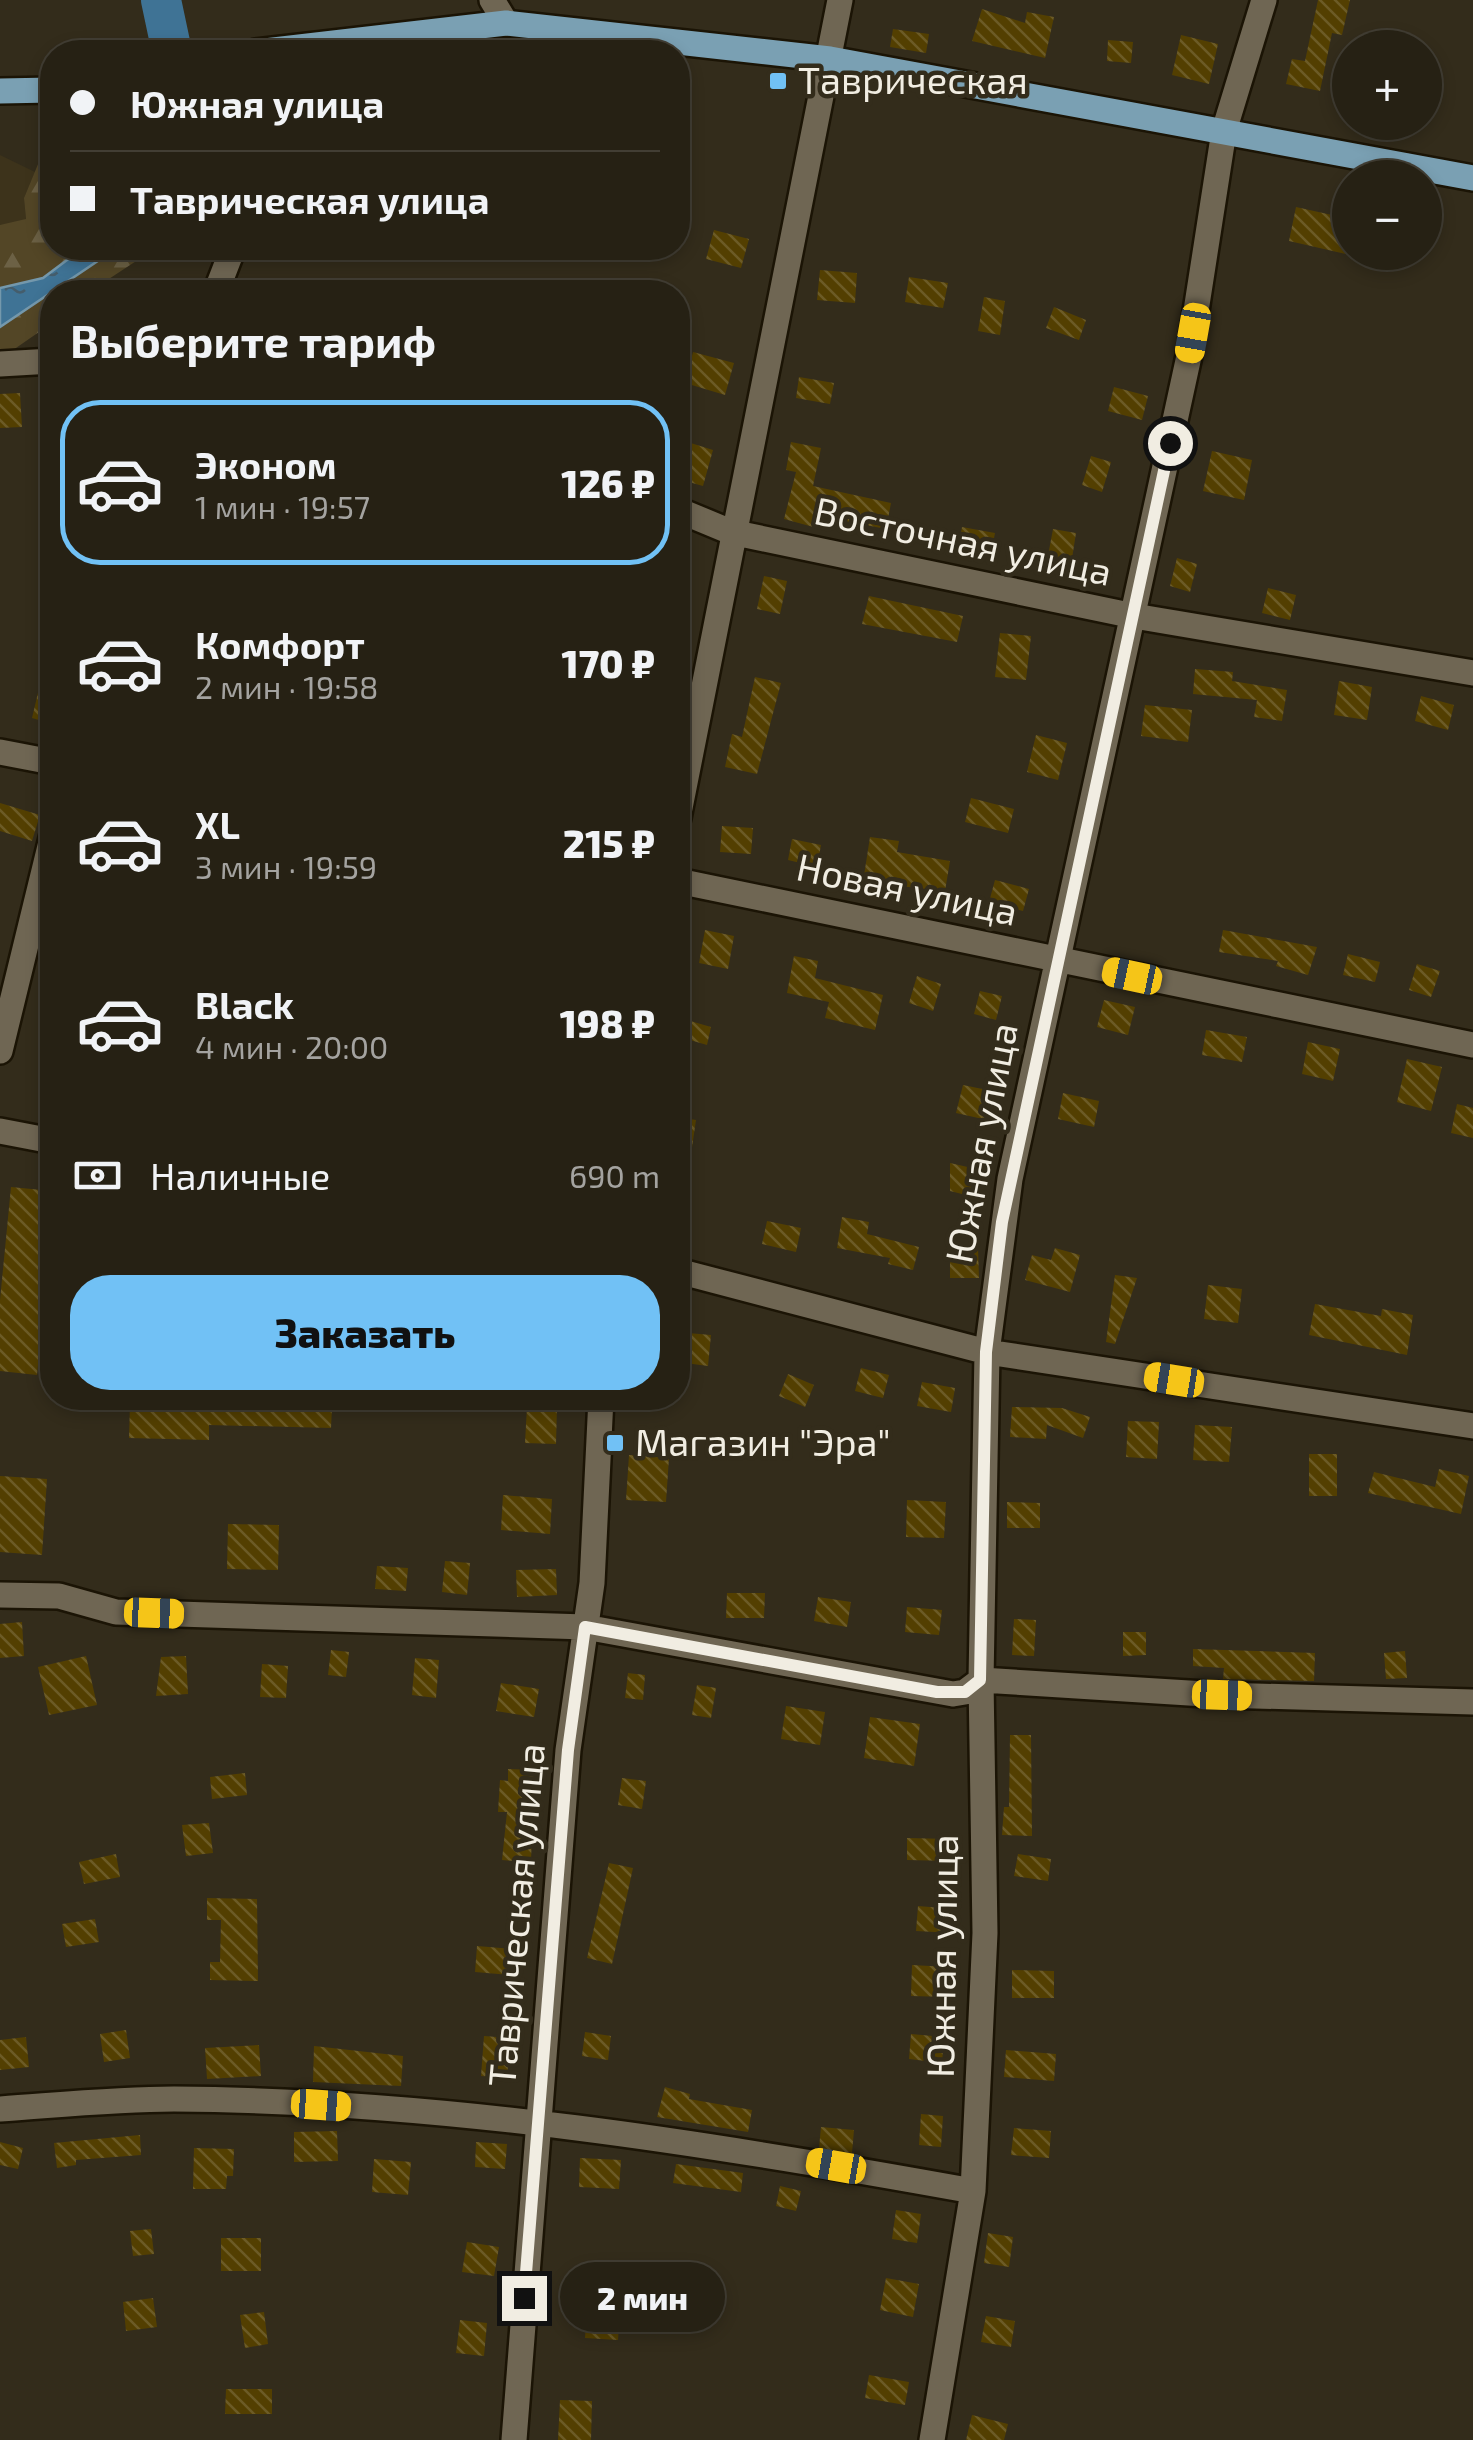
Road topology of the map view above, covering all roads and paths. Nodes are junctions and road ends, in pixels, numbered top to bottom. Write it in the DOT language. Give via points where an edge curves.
graph roads {
  1 [pos="492,0"];
  2 [pos="840,0"];
  3 [pos="1264,0"];
  4 [pos="506,23"];
  5 [pos="370,40"];
  6 [pos="659,40"];
  7 [pos="690,43"];
  8 [pos="830,59"];
  9 [pos="0,90"];
  10 [pos="40,90"];
  11 [pos="1224,131"];
  12 [pos="1473,178"];
  13 [pos="40,362"];
  14 [pos="0,364"];
  15 [pos="690,515"];
  16 [pos="731,532"];
  17 [pos="1134,616"];
  18 [pos="1473,673"];
  19 [pos="0,752"];
  20 [pos="690,753"];
  21 [pos="40,760"];
  22 [pos="690,884"];
  23 [pos="40,887"];
  24 [pos="1057,960"];
  25 [pos="1473,1046"];
  26 [pos="0,1051"];
  27 [pos="0,1132"];
  28 [pos="40,1140"];
  29 [pos="690,1274"];
  30 [pos="986,1352"];
  31 [pos="600,1410"];
  32 [pos="1473,1426"];
  33 [pos="0,1595"];
  34 [pos="585,1627"];
  35 [pos="980,1680"];
  36 [pos="1473,1702"];
  37 [pos="0,2108"];
  38 [pos="536,2120"];
  39 [pos="973,2191"];
  40 [pos="514,2440"];
  41 [pos="932,2440"];
  1 -- 4 [label="street"];
  2 -- 8 [label="street"];
  3 -- 11 [label="street, Южная улица"];
  4 -- 5 [label="main road"];
  4 -- 6 [label="main road"];
  7 -- 8 [label="main road"];
  8 -- 11 [label="main road"];
  8 -- 16 [label="street"];
  9 -- 10 [label="main road"];
  11 -- 12 [label="main road"];
  11 -- 17 [label="street, Южная улица" via="1189,356"];
  13 -- 14 [label="street"];
  15 -- 16 [label="street, Восточная улица"];
  16 -- 17 [label="street, Восточная улица"];
  16 -- 20 [label="street"];
  17 -- 18 [label="street, Восточная улица"];
  17 -- 24 [label="street, Южная улица"];
  19 -- 21 [label="street"];
  22 -- 24 [label="street, Новая улица"];
  23 -- 26 [label="street"];
  24 -- 25 [label="street, Новая улица"];
  24 -- 30 [label="street, Южная улица" via="1002,1222"];
  27 -- 28 [label="street"];
  29 -- 30 [label="street"];
  30 -- 32 [label="street"];
  30 -- 35 [label="street, Южная улица"];
  31 -- 34 [label="street, Таврическая улица"];
  33 -- 34 [label="street" via="70,1597 116,1612"];
  34 -- 35 [label="street" via="937,1692 965,1692"];
  34 -- 38 [label="street, Таврическая улица"];
  35 -- 36 [label="street"];
  35 -- 39 [label="street, Южная улица" via="985,1933"];
  37 -- 38 [label="street" via="170,2099"];
  38 -- 39 [label="street"];
  38 -- 40 [label="street, Таврическая улица"];
  39 -- 41 [label="street, Южная улица"];
}
